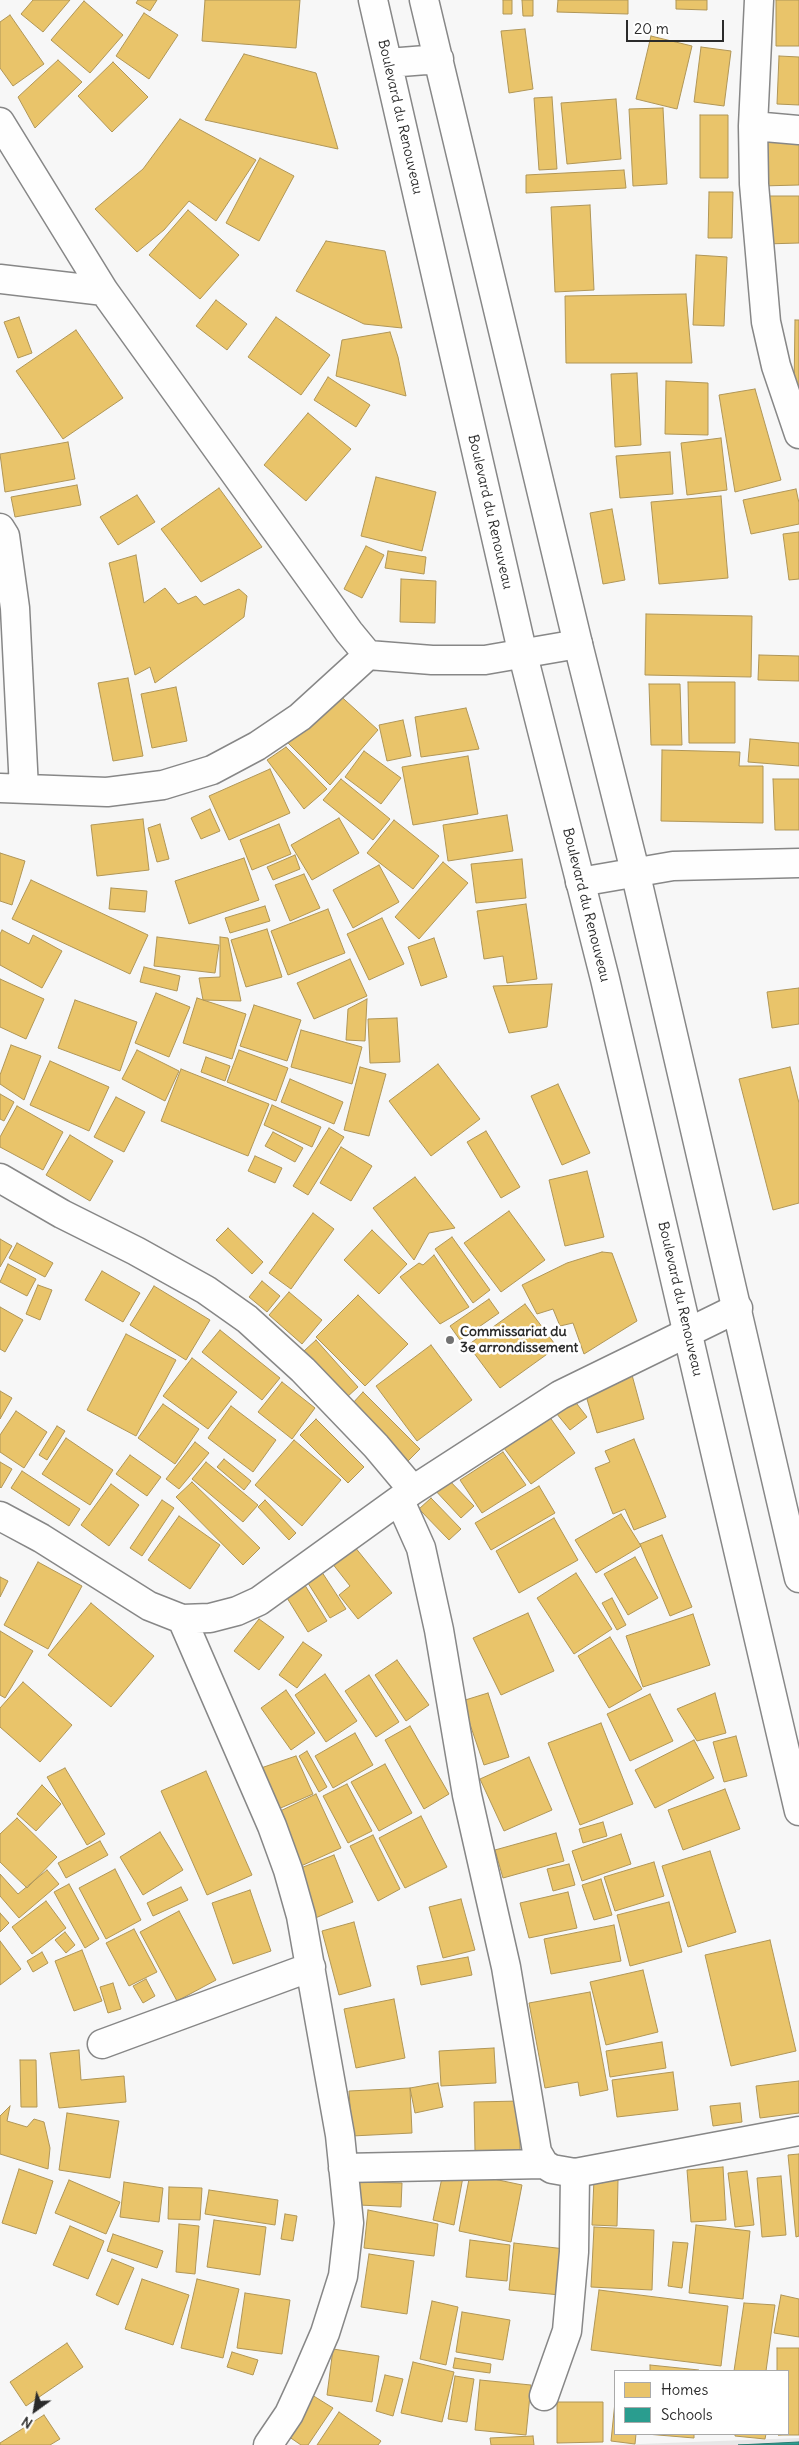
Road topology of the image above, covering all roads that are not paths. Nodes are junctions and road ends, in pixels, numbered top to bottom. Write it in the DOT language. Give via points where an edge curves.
graph roads {
  1 [pos="373,0"];
  2 [pos="424,0"];
  3 [pos="759,0"];
  4 [pos="438,59"];
  5 [pos="388,63"];
  6 [pos="0,122"];
  7 [pos="753,126"];
  8 [pos="799,130"];
  9 [pos="0,279"];
  10 [pos="104,291"];
  11 [pos="799,434"];
  12 [pos="0,528"];
  13 [pos="578,644"];
  14 [pos="368,654"];
  15 [pos="523,655"];
  16 [pos="12,789"];
  17 [pos="799,862"];
  18 [pos="636,871"];
  19 [pos="580,882"];
  20 [pos="0,1178"];
  21 [pos="738,1308"];
  22 [pos="688,1332"];
  23 [pos="406,1495"];
  24 [pos="0,1516"];
  25 [pos="799,1578"];
  26 [pos="182,1619"];
  27 [pos="793,1754"];
  28 [pos="799,1810"];
  29 [pos="310,1968"];
  30 [pos="102,2044"];
  31 [pos="799,2130"];
  32 [pos="544,2164"];
  33 [pos="343,2168"];
  34 [pos="575,2173"];
  35 [pos="544,2396"];
  36 [pos="268,2445"];
  1 -- 5 [label="main road, Boulevard du Renouveau"];
  2 -- 4 [label="main road"];
  3 -- 7 [label="main road"];
  4 -- 5 [label="main road"];
  4 -- 13 [label="main road"];
  5 -- 15 [label="main road, Boulevard du Renouveau"];
  6 -- 10 [label="main road"];
  7 -- 8 [label="main road"];
  7 -- 11 [label="main road" via="754,184 766,322 776,366"];
  9 -- 10 [label="main road"];
  10 -- 14 [label="main road"];
  12 -- 16 [label="main road" via="5,536 15,608"];
  13 -- 15 [label="main road"];
  13 -- 18 [label="main road"];
  14 -- 15 [label="main road" via="432,660 485,660"];
  14 -- 16 [label="main road" via="300,717 257,746 212,770 163,785 108,792"];
  15 -- 19 [label="main road, Boulevard du Renouveau"];
  17 -- 18 [label="main road" via="673,866"];
  18 -- 19 [label="main road"];
  18 -- 21 [label="main road"];
  19 -- 22 [label="main road, Boulevard du Renouveau"];
  20 -- 23 [label="main road" via="206,1290 247,1319 310,1377 376,1446"];
  21 -- 22 [label="main road"];
  21 -- 25 [label="main road"];
  22 -- 23 [label="main road" via="560,1395"];
  22 -- 27 [label="main road, Boulevard du Renouveau"];
  23 -- 26 [label="main road" via="259,1601 210,1618"];
  23 -- 32 [label="main road" via="439,1630 467,1795 506,1967 537,2152"];
  24 -- 26 [label="main road" via="42,1538 148,1606"];
  26 -- 29 [label="main road" via="272,1826 301,1916"];
  27 -- 28 [label="main road, Boulevard du Renouveau"];
  29 -- 30 [label="main road"];
  29 -- 33 [label="main road"];
  31 -- 34 [label="main road"];
  32 -- 33 [label="main road"];
  32 -- 34 [label="main road" via="552,2169"];
  33 -- 36 [label="main road" via="349,2223 343,2276 325,2333 306,2377 289,2414"];
  34 -- 35 [label="main road" via="574,2252 567,2331"];
}
